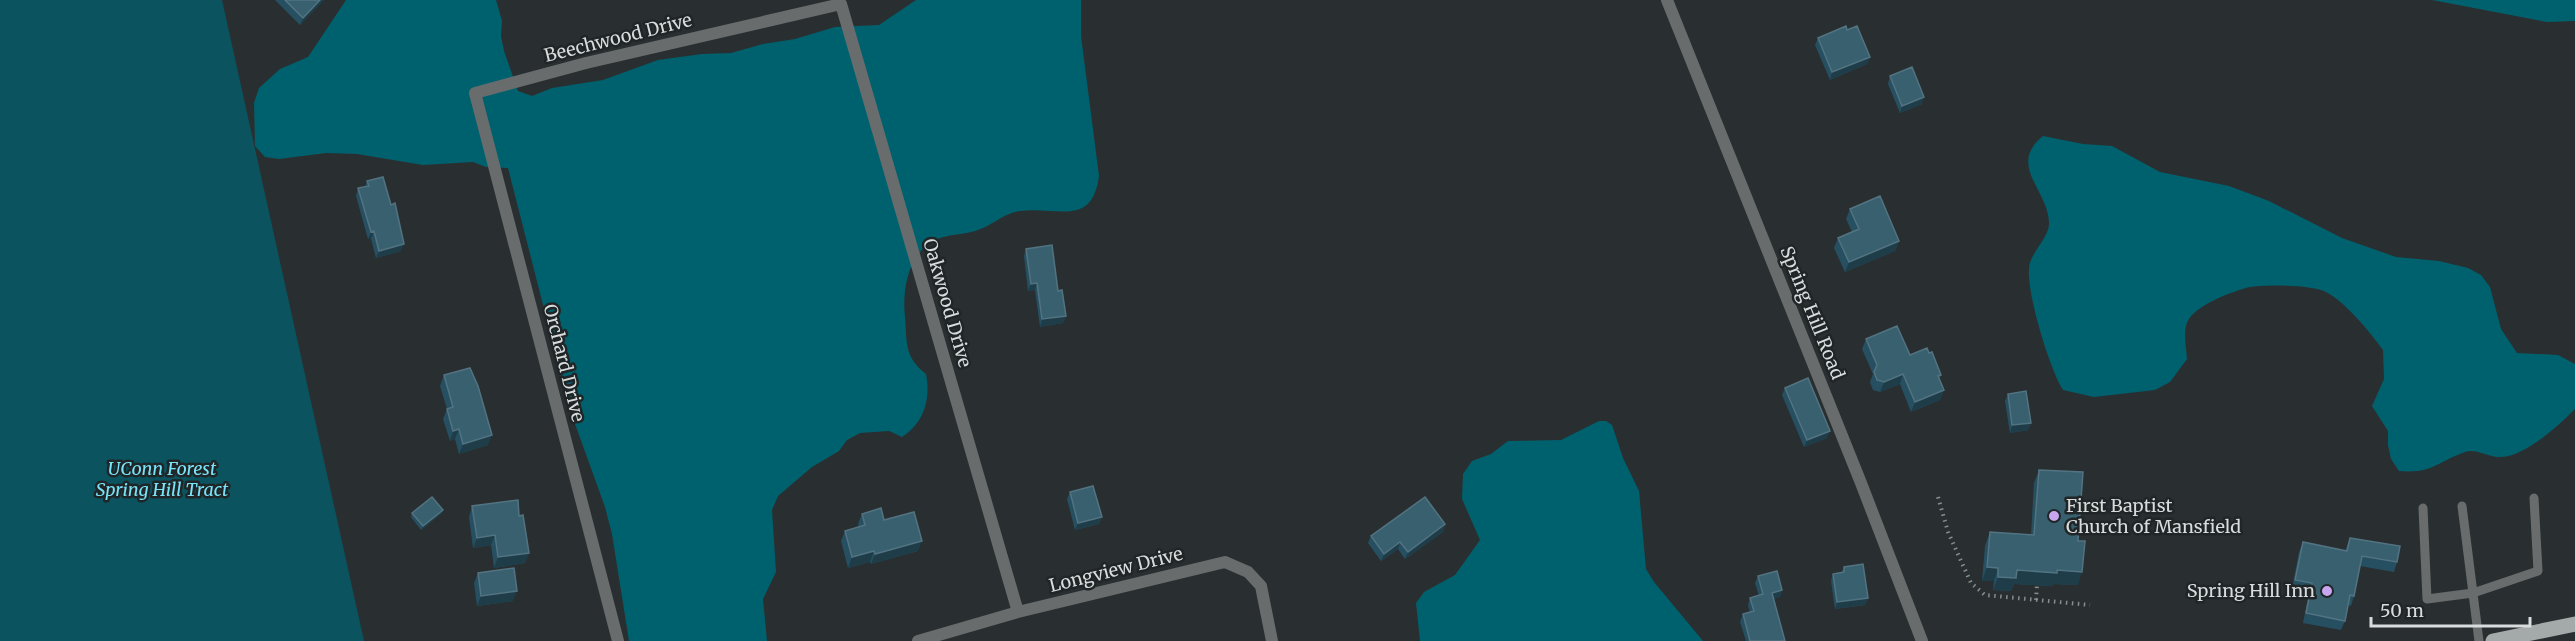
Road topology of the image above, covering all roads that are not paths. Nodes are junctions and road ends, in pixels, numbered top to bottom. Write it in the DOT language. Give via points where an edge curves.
graph roads {
  1 [pos="1667,0"];
  2 [pos="841,4"];
  3 [pos="475,93"];
  4 [pos="2534,498"];
  5 [pos="2462,506"];
  6 [pos="2422,508"];
  7 [pos="2473,593"];
  8 [pos="1018,612"];
  9 [pos="2575,624"];
  10 [pos="618,641"];
  11 [pos="918,641"];
  12 [pos="1272,641"];
  13 [pos="1922,641"];
  14 [pos="2479,641"];
  15 [pos="2493,641"];
  1 -- 13 [label="street, Spring Hill Road"];
  2 -- 3 [label="street, Beechwood Drive"];
  2 -- 8 [label="street, Oakwood Drive"];
  3 -- 10 [label="street, Orchard Drive"];
  4 -- 7 [label="lane" via="2538,571"];
  5 -- 7 [label="lane"];
  6 -- 7 [label="lane" via="2427,599"];
  7 -- 14 [label="lane"];
  8 -- 11 [label="street, Longview Drive"];
  8 -- 12 [label="street, Longview Drive" via="1225,562 1248,572 1261,586"];
  9 -- 15 [label="main road"];
}
